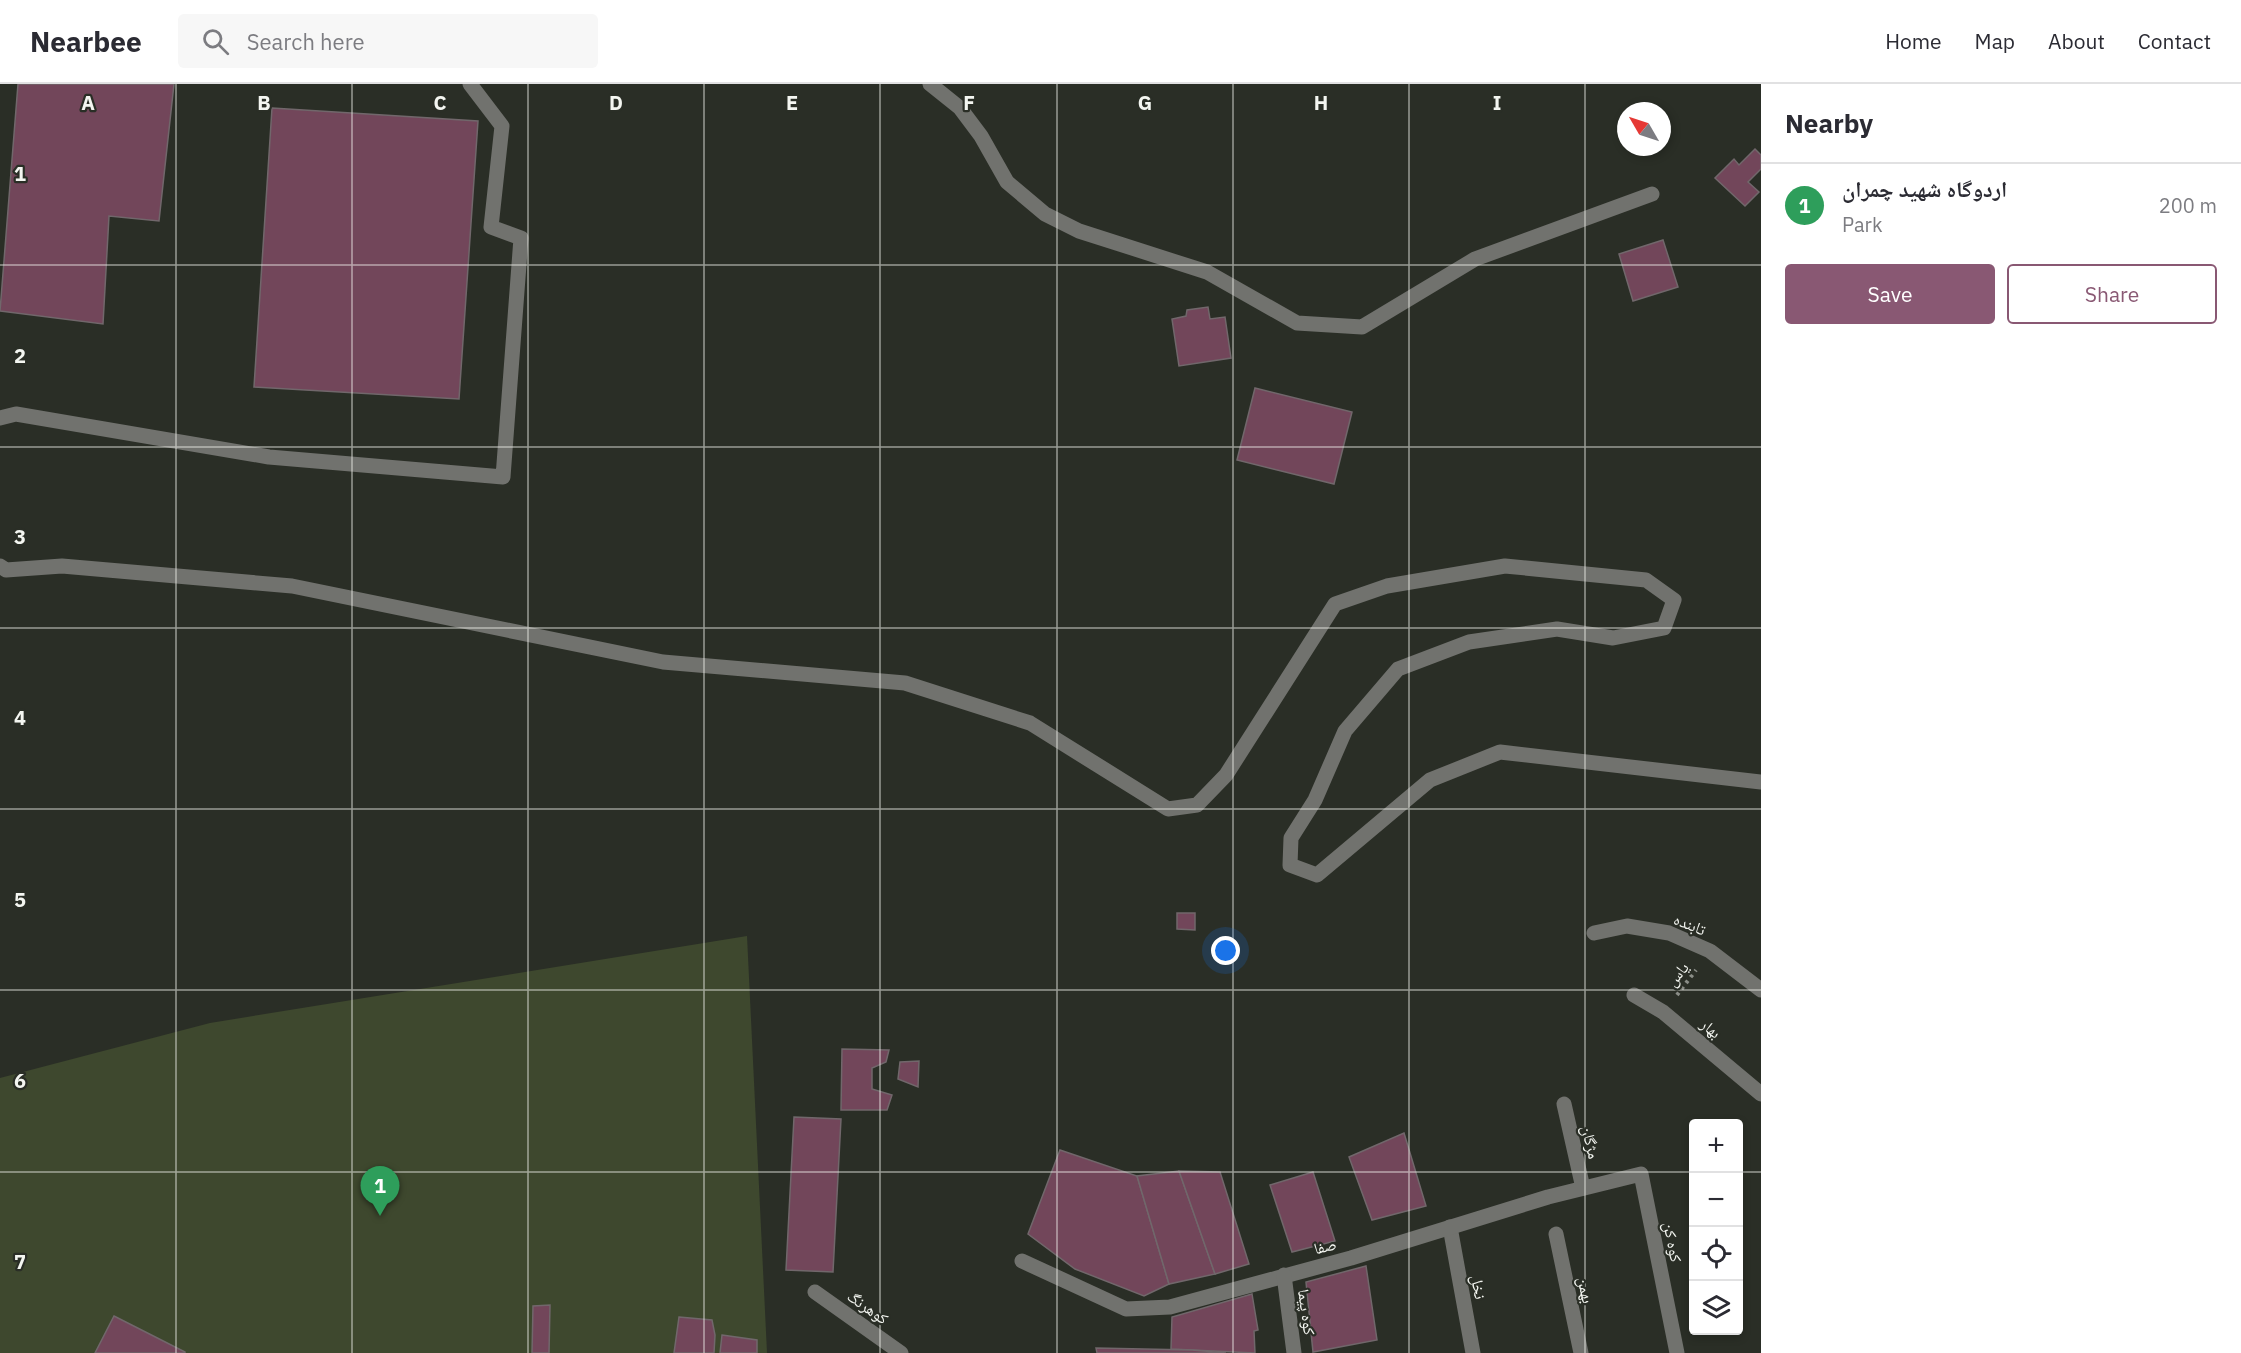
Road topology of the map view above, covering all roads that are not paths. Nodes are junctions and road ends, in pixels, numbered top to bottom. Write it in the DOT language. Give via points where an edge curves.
graph roads {
  1 [pos="471,84"];
  2 [pos="930,84"];
  3 [pos="1652,194"];
  4 [pos="0,418"];
  5 [pos="0,566"];
  6 [pos="1761,782"];
  7 [pos="1594,933"];
  8 [pos="1761,990"];
  9 [pos="1634,995"];
  10 [pos="1761,1094"];
  11 [pos="1564,1104"];
  12 [pos="1641,1174"];
  13 [pos="1584,1188"];
  14 [pos="1450,1227"];
  15 [pos="1556,1234"];
  16 [pos="1022,1261"];
  17 [pos="1284,1275"];
  18 [pos="815,1292"];
  19 [pos="901,1353"];
  20 [pos="1294,1353"];
  21 [pos="1473,1353"];
  22 [pos="1581,1353"];
  23 [pos="1677,1353"];
  1 -- 4 [label="street" via="502,126 491,227 521,238 503,477 269,457 16,414"];
  2 -- 3 [label="street" via="967,117 1007,182 1045,214 1079,231 1207,272 1297,322 1362,327 1475,259"];
  5 -- 6 [label="street" via="6,570 62,566 292,586 663,662 905,683 1030,723 1168,809 1197,805 1226,775 1335,604 1387,586 1505,566 1647,580 1674,600 1664,628 1613,638 1557,629 1468,642 1398,669 1345,732 1315,800 1291,838 1290,865 1317,875 1431,780 1500,752"];
  7 -- 8 [label="street, تابنده" via="1627,926 1669,933 1710,951"];
  9 -- 10 [label="street, بهار" via="1663,1012"];
  11 -- 13 [label="street, مژگان"];
  12 -- 13 [label="street, صفا"];
  12 -- 23 [label="street, کوه کن"];
  13 -- 14 [label="street, صفا"];
  14 -- 17 [label="street, صفا"];
  14 -- 21 [label="street, نخل"];
  15 -- 22 [label="street, بهمن"];
  16 -- 17 [label="street, صفا" via="1126,1309 1170,1306"];
  17 -- 20 [label="street, کوه پیما"];
  18 -- 19 [label="street, کوهرنگ"];
}
